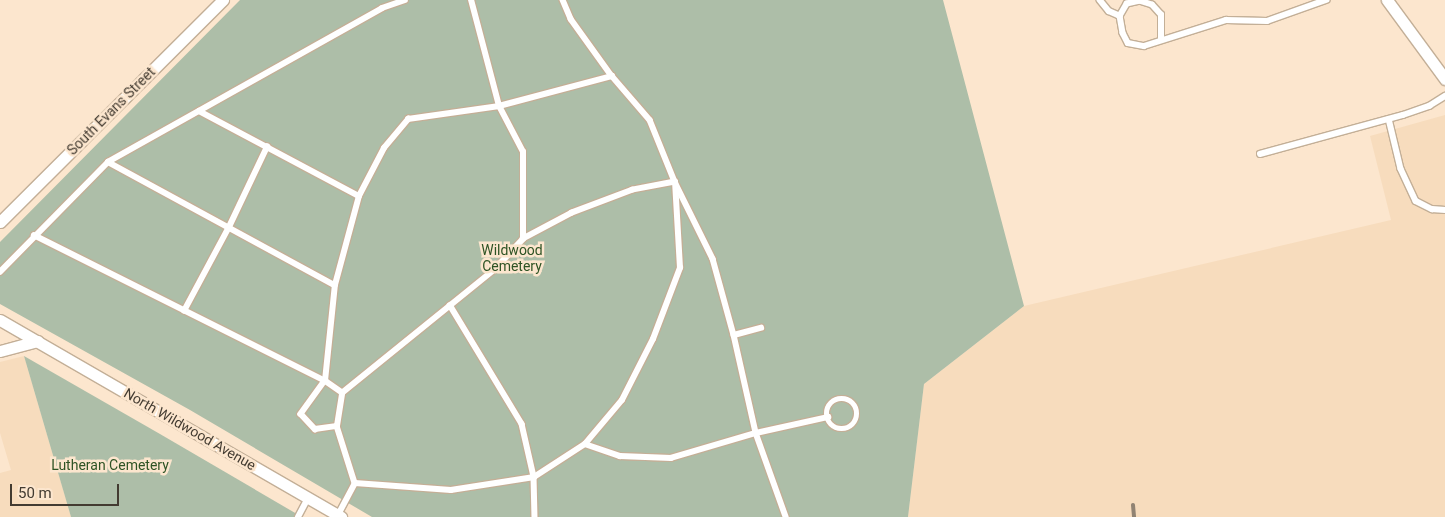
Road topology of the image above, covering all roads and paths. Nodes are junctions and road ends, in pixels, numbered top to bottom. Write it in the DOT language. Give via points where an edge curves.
graph roads {
  1 [pos="222,0"];
  2 [pos="405,0"];
  3 [pos="471,0"];
  4 [pos="563,0"];
  5 [pos="1100,0"];
  6 [pos="1326,0"];
  7 [pos="1387,0"];
  8 [pos="1120,16"];
  9 [pos="1161,40"];
  10 [pos="612,76"];
  11 [pos="1445,79"];
  12 [pos="1445,96"];
  13 [pos="499,106"];
  14 [pos="199,111"];
  15 [pos="1389,119"];
  16 [pos="267,147"];
  17 [pos="1260,154"];
  18 [pos="108,162"];
  19 [pos="675,182"];
  20 [pos="359,196"];
  21 [pos="1445,210"];
  22 [pos="0,222"];
  23 [pos="229,227"];
  24 [pos="34,235"];
  25 [pos="523,239"];
  26 [pos="0,272"];
  27 [pos="335,285"];
  28 [pos="450,305"];
  29 [pos="184,311"];
  30 [pos="0,320"];
  31 [pos="762,328"];
  32 [pos="734,335"];
  33 [pos="38,341"];
  34 [pos="0,351"];
  35 [pos="325,381"];
  36 [pos="342,392"];
  37 [pos="828,417"];
  38 [pos="337,426"];
  39 [pos="756,433"];
  40 [pos="585,444"];
  41 [pos="534,477"];
  42 [pos="355,483"];
  43 [pos="308,498"];
  44 [pos="339,516"];
  45 [pos="298,517"];
  46 [pos="535,517"];
  47 [pos="786,517"];
  1 -- 22 [label="street, South Evans Street"];
  2 -- 14 [label="lane" via="382,8"];
  3 -- 13 [label="lane"];
  4 -- 10 [label="lane" via="571,19"];
  5 -- 8 [label="lane" via="1109,11"];
  6 -- 9 [label="lane" via="1267,21 1226,20"];
  7 -- 11 [label="street"];
  8 -- 9 [label="lane" via="1128,43 1144,46"];
  8 -- 9 [label="lane" via="1127,4 1140,1 1152,5 1161,15"];
  10 -- 13 [label="lane"];
  10 -- 19 [label="lane" via="650,120"];
  12 -- 15 [label="lane" via="1429,106"];
  13 -- 20 [label="lane" via="408,119 384,148"];
  13 -- 25 [label="lane" via="523,152"];
  14 -- 16 [label="lane"];
  14 -- 18 [label="lane"];
  15 -- 17 [label="lane"];
  15 -- 21 [label="lane" via="1401,169 1416,200 1432,209"];
  16 -- 20 [label="lane"];
  16 -- 23 [label="lane"];
  18 -- 23 [label="lane"];
  18 -- 24 [label="lane"];
  19 -- 25 [label="lane" via="633,190 572,213"];
  19 -- 32 [label="lane" via="713,259"];
  19 -- 40 [label="lane" via="680,268 653,338 622,400"];
  20 -- 27 [label="lane"];
  23 -- 27 [label="lane"];
  23 -- 29 [label="lane"];
  24 -- 26 [label="lane"];
  24 -- 29 [label="lane"];
  25 -- 28 [label="lane" via="494,270"];
  27 -- 35 [label="lane"];
  28 -- 36 [label="lane"];
  28 -- 41 [label="lane" via="522,424"];
  29 -- 35 [label="lane"];
  30 -- 33 [label="street, North Wildwood Avenue"];
  31 -- 32 [label="lane"];
  32 -- 39 [label="lane"];
  33 -- 34 [label="street"];
  33 -- 43 [label="street, North Wildwood Avenue"];
  35 -- 36 [label="lane"];
  35 -- 38 [label="lane" via="301,414 315,429"];
  36 -- 38 [label="lane"];
  37 -- 37 [label="lane" via="833,426 846,428 854,423 856,409 850,402 836,401 829,408"];
  37 -- 39 [label="lane"];
  38 -- 42 [label="lane"];
  39 -- 40 [label="lane" via="671,458 620,456"];
  39 -- 47 [label="lane"];
  40 -- 41 [label="lane"];
  41 -- 42 [label="lane" via="451,490"];
  41 -- 46 [label="lane"];
  42 -- 44 [label="lane"];
  43 -- 44 [label="street, North Wildwood Avenue"];
  43 -- 45 [label="lane"];
}
